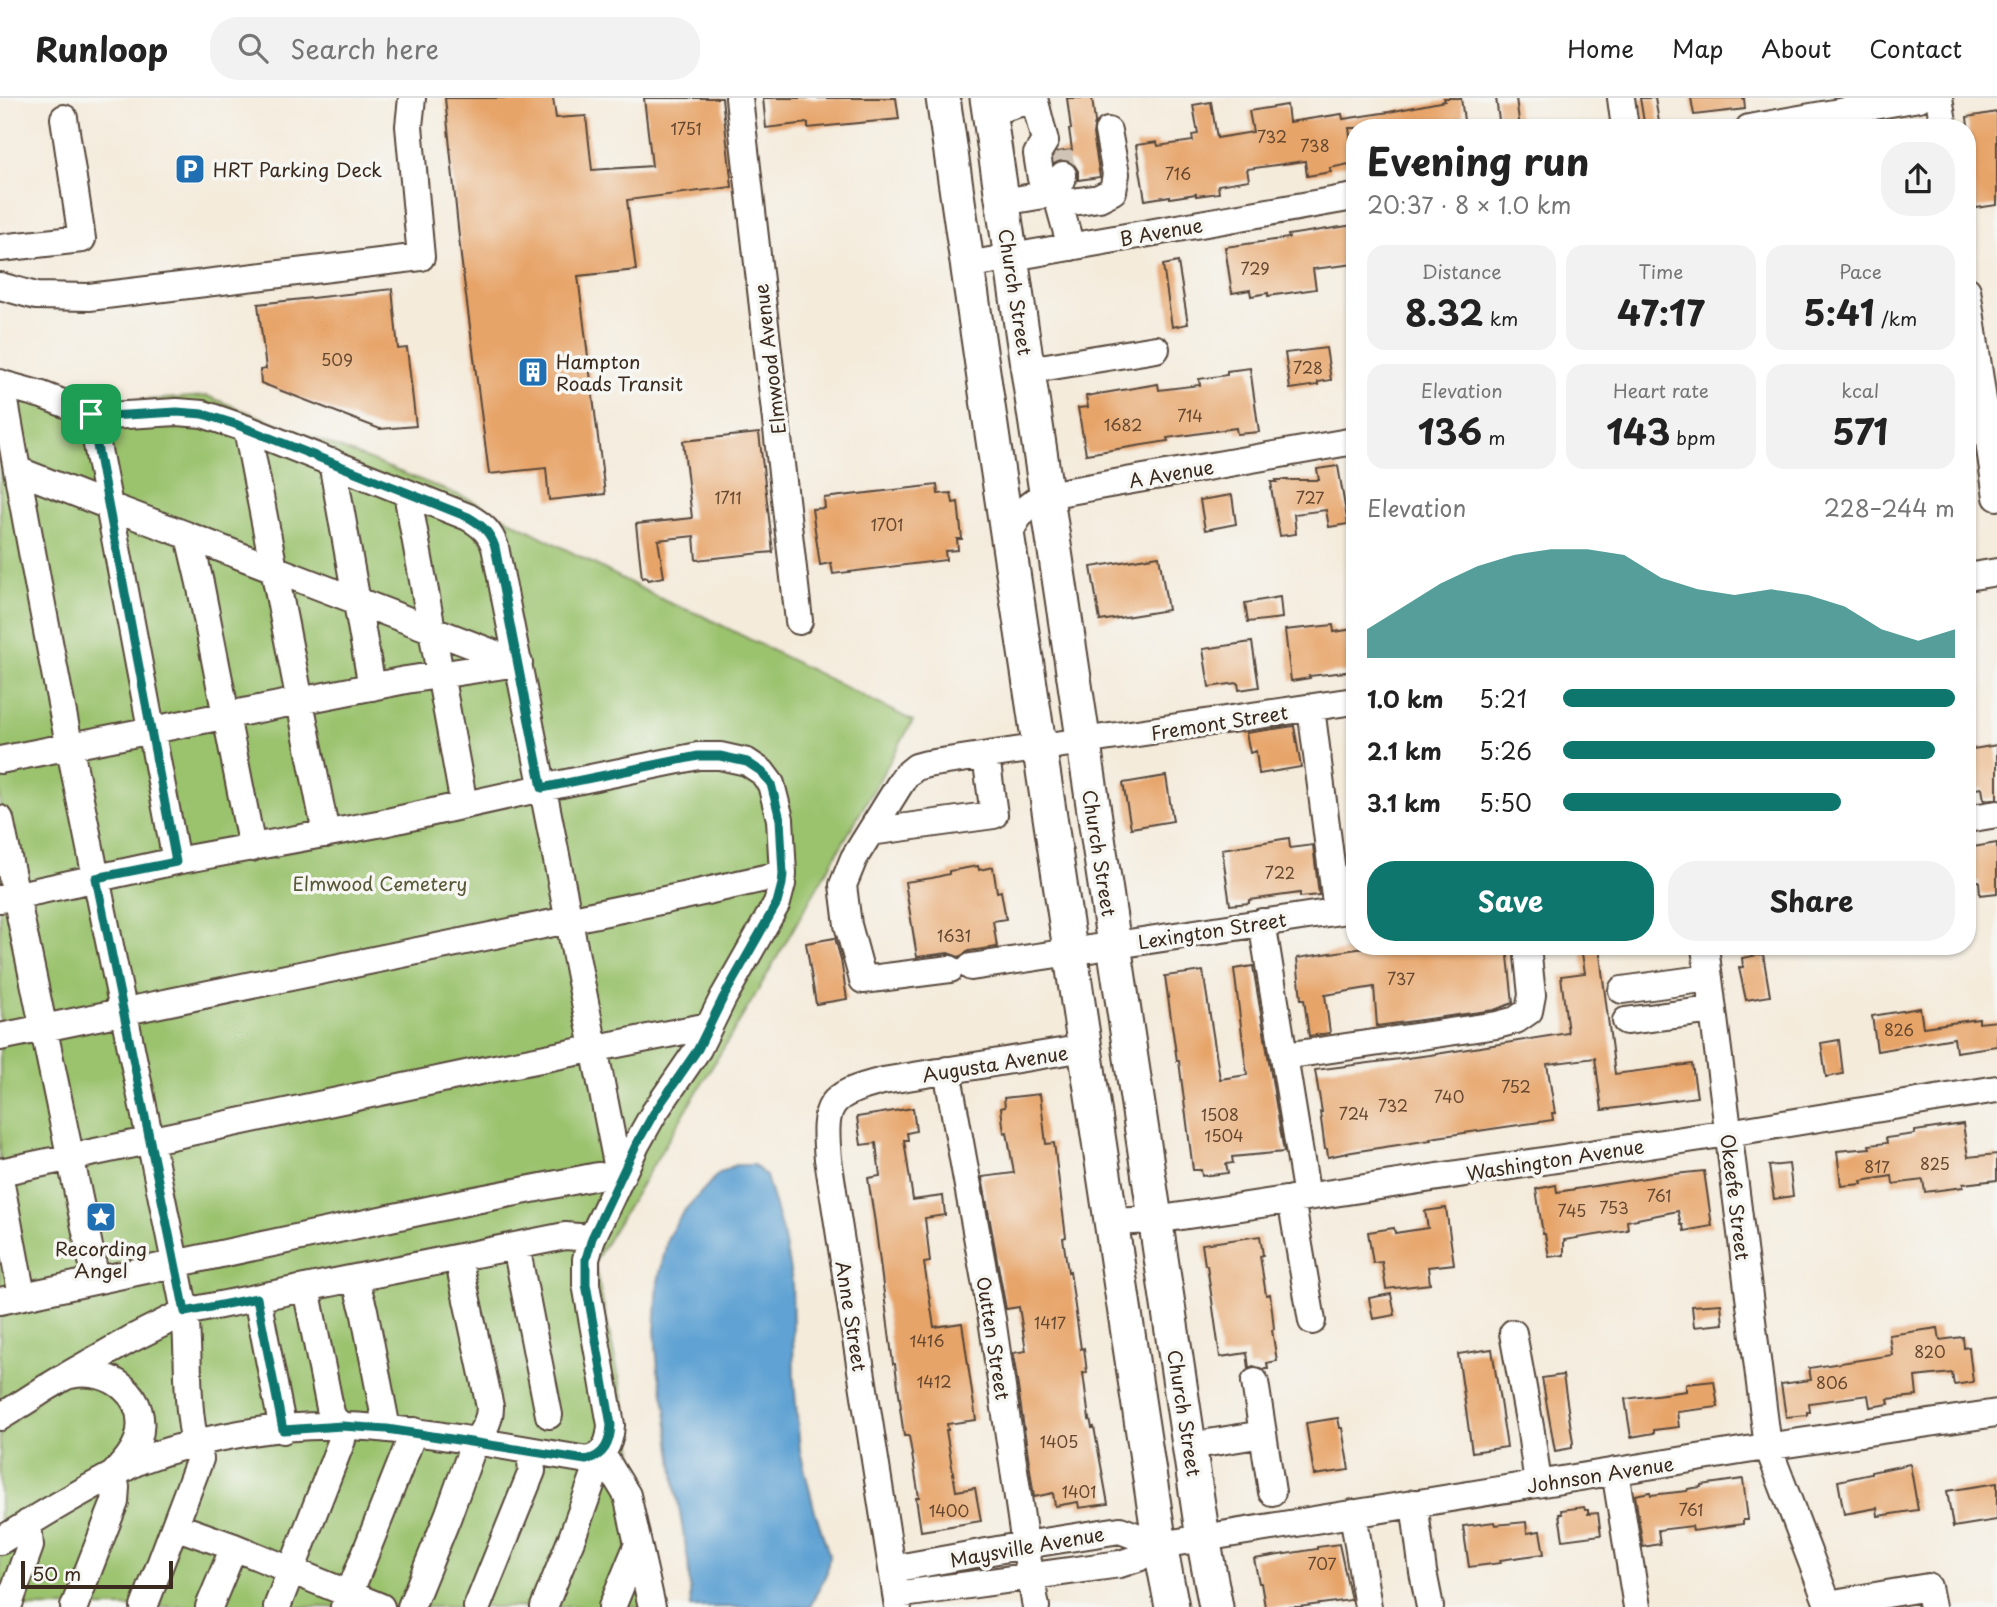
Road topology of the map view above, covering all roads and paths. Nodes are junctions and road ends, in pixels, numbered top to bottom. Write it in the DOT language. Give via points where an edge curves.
graph roads {
  1 [pos="412,98"];
  2 [pos="739,98"];
  3 [pos="943,98"];
  4 [pos="1621,98"];
  5 [pos="1919,98"];
  6 [pos="1940,98"];
  7 [pos="1034,99"];
  8 [pos="988,105"];
  9 [pos="64,118"];
  10 [pos="1624,119"];
  11 [pos="1800,119"];
  12 [pos="1943,119"];
  13 [pos="1108,131"];
  14 [pos="1056,173"];
  15 [pos="1346,198"];
  16 [pos="1003,202"];
  17 [pos="1071,247"];
  18 [pos="0,248"];
  19 [pos="1010,257"];
  20 [pos="967,265"];
  21 [pos="0,286"];
  22 [pos="1979,333"];
  23 [pos="1156,349"];
  24 [pos="1028,370"];
  25 [pos="1,384"];
  26 [pos="91,414"];
  27 [pos="247,429"];
  28 [pos="1346,442"];
  29 [pos="332,462"];
  30 [pos="16,470"];
  31 [pos="407,493"];
  32 [pos="1046,495"];
  33 [pos="1997,497"];
  34 [pos="109,506"];
  35 [pos="189,536"];
  36 [pos="1008,537"];
  37 [pos="274,569"];
  38 [pos="1997,572"];
  39 [pos="1976,576"];
  40 [pos="357,601"];
  41 [pos="799,621"];
  42 [pos="432,630"];
  43 [pos="519,663"];
  44 [pos="440,675"];
  45 [pos="372,687"];
  46 [pos="300,701"];
  47 [pos="1346,702"];
  48 [pos="1311,708"];
  49 [pos="227,715"];
  50 [pos="151,730"];
  51 [pos="1084,742"];
  52 [pos="69,747"];
  53 [pos="1039,748"];
  54 [pos="986,756"];
  55 [pos="0,761"];
  56 [pos="542,788"];
  57 [pos="464,805"];
  58 [pos="1997,814"];
  59 [pos="1976,818"];
  60 [pos="0,820"];
  61 [pos="870,832"];
  62 [pos="326,834"];
  63 [pos="252,848"];
  64 [pos="176,862"];
  65 [pos="783,874"];
  66 [pos="96,878"];
  67 [pos="8,897"];
  68 [pos="1346,910"];
  69 [pos="569,920"];
  70 [pos="1262,922"];
  71 [pos="1114,945"];
  72 [pos="1070,951"];
  73 [pos="1528,955"];
  74 [pos="1706,955"];
  75 [pos="1709,978"];
  76 [pos="863,981"];
  77 [pos="1622,990"];
  78 [pos="1713,1010"];
  79 [pos="123,1012"];
  80 [pos="1626,1021"];
  81 [pos="709,1026"];
  82 [pos="44,1028"];
  83 [pos="0,1037"];
  84 [pos="1085,1048"];
  85 [pos="594,1049"];
  86 [pos="1284,1056"];
  87 [pos="947,1070"];
  88 [pos="905,1077"];
  89 [pos="1997,1089"];
  90 [pos="1728,1133"];
  91 [pos="150,1141"];
  92 [pos="71,1157"];
  93 [pos="0,1172"];
  94 [pos="620,1179"];
  95 [pos="0,1180"];
  96 [pos="1299,1198"];
  97 [pos="1156,1220"];
  98 [pos="1111,1222"];
  99 [pos="592,1238"];
  100 [pos="516,1246"];
  101 [pos="458,1258"];
  102 [pos="175,1263"];
  103 [pos="355,1279"];
  104 [pos="96,1280"];
  105 [pos="306,1288"];
  106 [pos="257,1298"];
  107 [pos="11,1299"];
  108 [pos="185,1312"];
  109 [pos="1312,1321"];
  110 [pos="1513,1333"];
  111 [pos="68,1375"];
  112 [pos="1255,1382"];
  113 [pos="1997,1413"];
  114 [pos="549,1415"];
  115 [pos="0,1417"];
  116 [pos="342,1426"];
  117 [pos="387,1429"];
  118 [pos="283,1430"];
  119 [pos="414,1431"];
  120 [pos="1263,1434"];
  121 [pos="475,1441"];
  122 [pos="194,1443"];
  123 [pos="1190,1446"];
  124 [pos="1768,1447"];
  125 [pos="530,1451"];
  126 [pos="602,1454"];
  127 [pos="1615,1471"];
  128 [pos="113,1475"];
  129 [pos="1538,1484"];
  130 [pos="1272,1492"];
  131 [pos="1414,1503"];
  132 [pos="1353,1513"];
  133 [pos="28,1523"];
  134 [pos="175,1526"];
  135 [pos="1203,1538"];
  136 [pos="0,1541"];
  137 [pos="638,1544"];
  138 [pos="1025,1545"];
  139 [pos="1160,1545"];
  140 [pos="233,1547"];
  141 [pos="292,1571"];
  142 [pos="1031,1577"];
  143 [pos="896,1591"];
  144 [pos="347,1601"];
  145 [pos="1829,1605"];
  146 [pos="8,1607"];
  147 [pos="74,1607"];
  148 [pos="144,1607"];
  149 [pos="209,1607"];
  150 [pos="277,1607"];
  151 [pos="381,1607"];
  152 [pos="411,1607"];
  153 [pos="477,1607"];
  154 [pos="544,1607"];
  155 [pos="612,1607"];
  156 [pos="652,1607"];
  157 [pos="1036,1607"];
  158 [pos="1172,1607"];
  159 [pos="1216,1607"];
  160 [pos="1368,1607"];
  161 [pos="1430,1607"];
  162 [pos="1637,1607"];
  163 [pos="1931,1607"];
  1 -- 21 [label="street" via="409,126 421,257 89,297 36,296"];
  2 -- 41 [label="street, Elmwood Avenue"];
  3 -- 20 [label="main road"];
  4 -- 10 [label="street"];
  5 -- 11 [label="street"];
  6 -- 12 [label="street"];
  7 -- 8 [label="street"];
  7 -- 14 [label="street"];
  8 -- 16 [label="main road, Church Street"];
  9 -- 18 [label="street" via="82,239"];
  13 -- 14 [label="street" via="1116,174 1113,191 1099,198"];
  14 -- 16 [label="street"];
  14 -- 17 [label="street"];
  15 -- 17 [label="street, B Avenue"];
  16 -- 19 [label="main road, Church Street"];
  17 -- 19 [label="street, B Avenue"];
  19 -- 20 [label="street, B Avenue"];
  19 -- 24 [label="main road, Church Street"];
  20 -- 36 [label="main road"];
  22 -- 33 [label="street"];
  23 -- 24 [label="street"];
  24 -- 32 [label="main road, Church Street"];
  25 -- 26 [label="street"];
  25 -- 30 [label="street"];
  26 -- 27 [label="street" via="203,414"];
  26 -- 34 [label="street"];
  27 -- 29 [label="street"];
  27 -- 37 [label="street"];
  28 -- 32 [label="street, A Avenue"];
  29 -- 31 [label="street"];
  29 -- 40 [label="street"];
  30 -- 34 [label="street"];
  30 -- 52 [label="street"];
  31 -- 42 [label="street"];
  31 -- 43 [label="street" via="468,517 491,537"];
  32 -- 36 [label="street, A Avenue" via="1024,510"];
  32 -- 51 [label="main road, Church Street"];
  34 -- 35 [label="street"];
  34 -- 50 [label="street"];
  35 -- 37 [label="street"];
  35 -- 49 [label="street"];
  36 -- 53 [label="main road"];
  37 -- 40 [label="street"];
  37 -- 46 [label="street"];
  38 -- 39 [label="street"];
  40 -- 42 [label="street"];
  40 -- 45 [label="street"];
  42 -- 43 [label="street"];
  42 -- 44 [label="street"];
  43 -- 44 [label="street"];
  43 -- 56 [label="street"];
  44 -- 45 [label="street"];
  44 -- 57 [label="street"];
  45 -- 46 [label="street"];
  46 -- 49 [label="street"];
  46 -- 62 [label="street"];
  47 -- 48 [label="street, Fremont Street"];
  48 -- 51 [label="street, Fremont Street"];
  48 -- 68 [label="street"];
  49 -- 50 [label="street"];
  49 -- 63 [label="street"];
  50 -- 52 [label="street"];
  50 -- 64 [label="street"];
  51 -- 53 [label="street, Fremont Street"];
  51 -- 71 [label="main road, Church Street"];
  52 -- 55 [label="street"];
  52 -- 66 [label="street"];
  53 -- 54 [label="street, Fremont Street"];
  53 -- 72 [label="main road"];
  54 -- 61 [label="street, Fremont Street" via="916,767 905,776"];
  54 -- 61 [label="street" via="994,815"];
  56 -- 57 [label="street"];
  56 -- 65 [label="street" via="698,756 747,762 762,772 775,793"];
  56 -- 69 [label="street"];
  57 -- 62 [label="street"];
  58 -- 59 [label="street"];
  60 -- 67 [label="street"];
  61 -- 76 [label="street, Fremont Street" via="843,885"];
  62 -- 63 [label="street"];
  63 -- 64 [label="street"];
  64 -- 66 [label="street"];
  65 -- 69 [label="street"];
  65 -- 81 [label="street" via="777,903"];
  66 -- 67 [label="street"];
  66 -- 79 [label="street"];
  67 -- 82 [label="street"];
  68 -- 70 [label="street, Lexington Street"];
  69 -- 79 [label="street"];
  69 -- 85 [label="street"];
  70 -- 71 [label="street, Lexington Street"];
  70 -- 86 [label="street"];
  71 -- 72 [label="street, Lexington Street"];
  71 -- 97 [label="main road, Church Street"];
  72 -- 76 [label="street, Lexington Street"];
  72 -- 84 [label="main road"];
  73 -- 86 [label="street" via="1529,1012 1516,1020"];
  74 -- 75 [label="street, Okeefe Street"];
  75 -- 77 [label="street"];
  75 -- 78 [label="street, Okeefe Street"];
  78 -- 80 [label="street"];
  78 -- 90 [label="street, Okeefe Street"];
  79 -- 82 [label="street"];
  79 -- 91 [label="street"];
  81 -- 85 [label="street"];
  81 -- 94 [label="street" via="654,1113"];
  82 -- 83 [label="street"];
  82 -- 92 [label="street"];
  84 -- 87 [label="street, Augusta Avenue"];
  84 -- 98 [label="main road"];
  85 -- 91 [label="street"];
  85 -- 94 [label="street"];
  86 -- 96 [label="street"];
  87 -- 88 [label="street, Augusta Avenue"];
  87 -- 138 [label="street, Outten Street" via="992,1319"];
  88 -- 143 [label="street, Anne Street" via="860,1086 837,1098 827,1121 828,1160"];
  89 -- 90 [label="street, Washington Avenue"];
  90 -- 96 [label="street, Washington Avenue"];
  90 -- 124 [label="street, Okeefe Street"];
  91 -- 92 [label="street"];
  91 -- 102 [label="street"];
  92 -- 93 [label="street"];
  92 -- 104 [label="street"];
  94 -- 99 [label="street"];
  94 -- 102 [label="street" via="598,1176"];
  95 -- 107 [label="street"];
  96 -- 97 [label="street, Washington Avenue"];
  96 -- 109 [label="street"];
  97 -- 98 [label="street, Washington Avenue"];
  97 -- 123 [label="main road, Church Street"];
  98 -- 139 [label="main road"];
  99 -- 100 [label="street" via="565,1236"];
  99 -- 126 [label="street" via="586,1284 611,1425"];
  100 -- 101 [label="street"];
  100 -- 114 [label="street"];
  101 -- 103 [label="street"];
  101 -- 121 [label="street" via="490,1407 483,1432"];
  102 -- 104 [label="street"];
  102 -- 108 [label="street"];
  103 -- 105 [label="street"];
  103 -- 117 [label="street"];
  104 -- 107 [label="street"];
  105 -- 106 [label="street"];
  105 -- 116 [label="street" via="331,1413"];
  106 -- 108 [label="street"];
  106 -- 118 [label="street"];
  108 -- 111 [label="street"];
  108 -- 122 [label="street"];
  110 -- 129 [label="street"];
  111 -- 115 [label="street"];
  111 -- 128 [label="street" via="102,1375 130,1393 136,1405 139,1437"];
  112 -- 120 [label="street"];
  113 -- 124 [label="street, Johnson Avenue"];
  116 -- 117 [label="street"];
  116 -- 118 [label="street"];
  116 -- 141 [label="street" via="342,1440"];
  117 -- 119 [label="street"];
  118 -- 122 [label="street"];
  119 -- 121 [label="street"];
  119 -- 144 [label="street"];
  120 -- 123 [label="street"];
  120 -- 130 [label="street"];
  121 -- 125 [label="street"];
  121 -- 152 [label="street"];
  122 -- 128 [label="street" via="141,1460"];
  122 -- 134 [label="street" via="200,1459"];
  123 -- 135 [label="main road, Church Street"];
  124 -- 127 [label="street, Johnson Avenue"];
  124 -- 145 [label="street, Okeefe Street"];
  125 -- 126 [label="street" via="586,1460"];
  125 -- 153 [label="street" via="532,1471"];
  126 -- 137 [label="street" via="627,1495"];
  126 -- 154 [label="street"];
  127 -- 129 [label="street, Johnson Avenue"];
  127 -- 162 [label="street"];
  128 -- 133 [label="street"];
  128 -- 147 [label="street" via="115,1502"];
  129 -- 131 [label="street, Johnson Avenue"];
  131 -- 132 [label="street, Johnson Avenue"];
  131 -- 161 [label="street"];
  132 -- 135 [label="street, Johnson Avenue"];
  132 -- 160 [label="street"];
  133 -- 136 [label="street"];
  133 -- 146 [label="street" via="30,1546"];
  134 -- 140 [label="street"];
  134 -- 148 [label="street"];
  135 -- 139 [label="street, Maysville Avenue"];
  135 -- 159 [label="main road, Church Street"];
  137 -- 155 [label="street"];
  137 -- 156 [label="street"];
  138 -- 139 [label="street, Maysville Avenue" via="1121,1530"];
  138 -- 142 [label="street, Outten Street"];
  138 -- 143 [label="street, Maysville Avenue"];
  139 -- 142 [label="street, Maysville Avenue" via="1120,1564"];
  139 -- 158 [label="main road"];
  140 -- 141 [label="street"];
  140 -- 149 [label="street"];
  141 -- 144 [label="street"];
  141 -- 150 [label="street"];
  142 -- 143 [label="street, Maysville Avenue"];
  142 -- 157 [label="street, Outten Street"];
  144 -- 151 [label="street"];
  145 -- 163 [label="street" via="1928,1587"];
}
